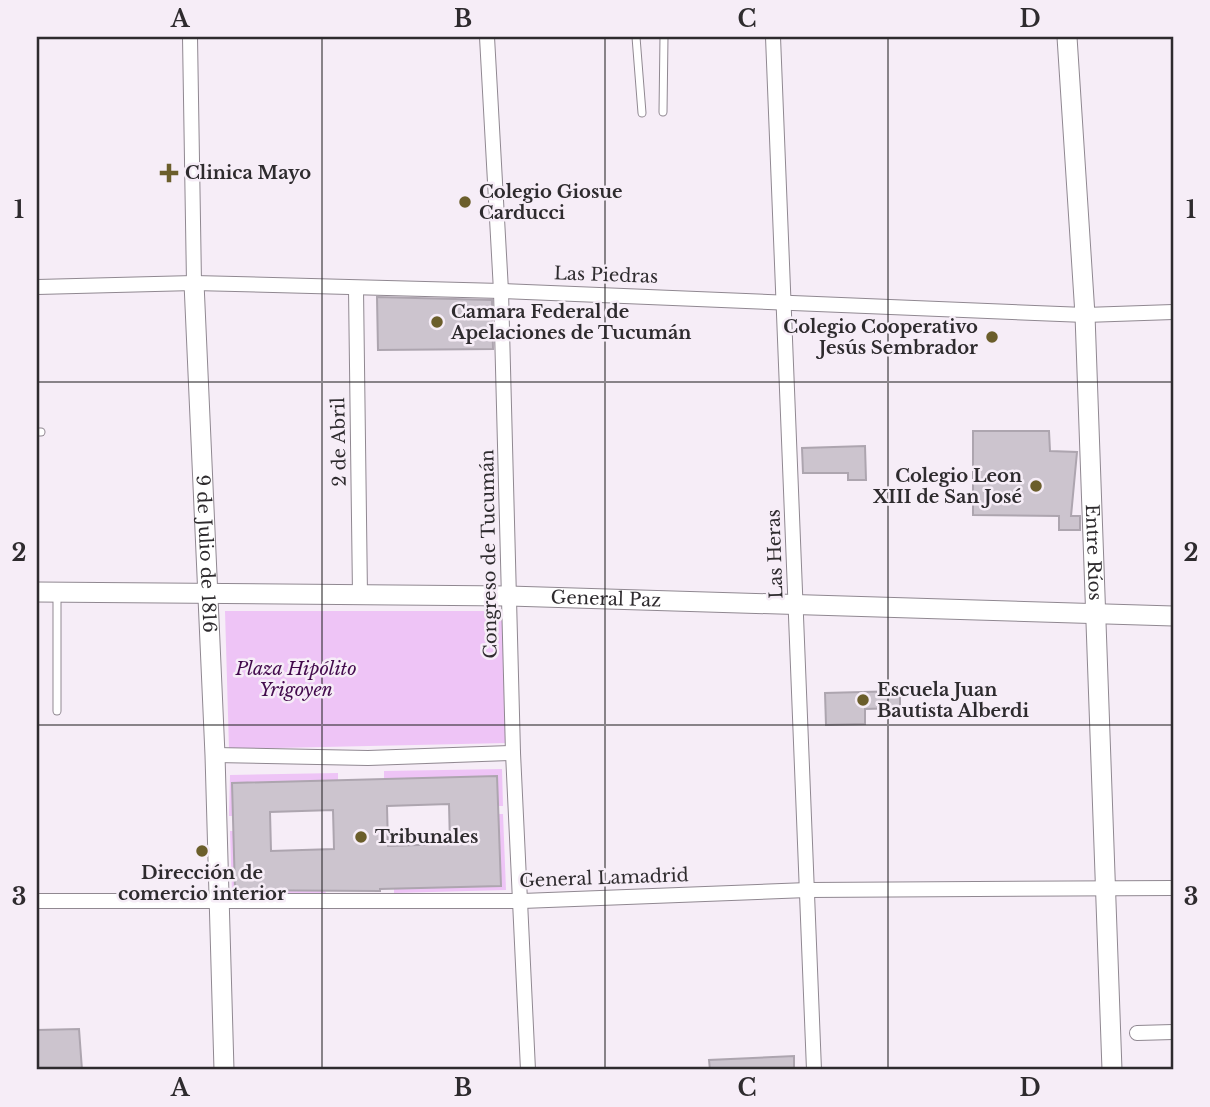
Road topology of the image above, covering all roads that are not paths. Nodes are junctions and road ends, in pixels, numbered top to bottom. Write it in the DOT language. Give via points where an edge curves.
graph roads {
  1 [pos="191,37"];
  2 [pos="487,37"];
  3 [pos="636,37"];
  4 [pos="664,37"];
  5 [pos="773,37"];
  6 [pos="1067,37"];
  7 [pos="642,113"];
  8 [pos="663,113"];
  9 [pos="194,283"];
  10 [pos="37,288"];
  11 [pos="356,289"];
  12 [pos="501,290"];
  13 [pos="785,301"];
  14 [pos="1173,313"];
  15 [pos="1085,315"];
  16 [pos="37,592"];
  17 [pos="57,592"];
  18 [pos="208,594"];
  19 [pos="359,595"];
  20 [pos="509,596"];
  21 [pos="797,606"];
  22 [pos="1098,615"];
  23 [pos="1173,616"];
  24 [pos="57,711"];
  25 [pos="513,753"];
  26 [pos="215,755"];
  27 [pos="1173,887"];
  28 [pos="1107,888"];
  29 [pos="808,890"];
  30 [pos="37,901"];
  31 [pos="218,901"];
  32 [pos="522,901"];
  33 [pos="1173,1032"];
  34 [pos="1137,1033"];
  35 [pos="224,1070"];
  36 [pos="528,1070"];
  37 [pos="814,1070"];
  38 [pos="1112,1070"];
  1 -- 9 [label="street, 9 de Julio de 1816"];
  2 -- 12 [label="street, Congreso de Tucumán"];
  3 -- 7 [label="lane"];
  4 -- 8 [label="lane"];
  5 -- 13 [label="street, Las Heras"];
  6 -- 15 [label="street, Entre Ríos"];
  9 -- 10 [label="street, Las Piedras"];
  9 -- 11 [label="street, Las Piedras"];
  9 -- 18 [label="street, 9 de Julio de 1816"];
  11 -- 12 [label="street, Las Piedras"];
  11 -- 19 [label="street, 2 de Abril"];
  12 -- 13 [label="street, Las Piedras"];
  12 -- 20 [label="street, Congreso de Tucumán"];
  13 -- 15 [label="street, Las Piedras"];
  13 -- 21 [label="street, Las Heras"];
  14 -- 15 [label="street, Las Piedras"];
  15 -- 22 [label="street, Entre Ríos"];
  16 -- 17 [label="street, General Paz"];
  17 -- 18 [label="street, General Paz"];
  17 -- 24 [label="lane"];
  18 -- 19 [label="street, General Paz"];
  18 -- 26 [label="street, 9 de Julio de 1816"];
  19 -- 20 [label="street, General Paz"];
  20 -- 21 [label="street, General Paz"];
  20 -- 25 [label="street, Congreso de Tucumán"];
  21 -- 22 [label="street, General Paz"];
  21 -- 29 [label="street, Las Heras"];
  22 -- 23 [label="street, General Paz"];
  22 -- 28 [label="street, Entre Ríos"];
  25 -- 26 [label="street" via="368,758"];
  25 -- 32 [label="street, Congreso de Tucumán"];
  26 -- 31 [label="street, 9 de Julio de 1816"];
  27 -- 28 [label="street, General Lamadrid"];
  28 -- 29 [label="street, General Lamadrid"];
  28 -- 38 [label="street, Entre Ríos"];
  29 -- 32 [label="street, General Lamadrid"];
  29 -- 37 [label="street, Las Heras"];
  30 -- 31 [label="street, General Lamadrid"];
  31 -- 32 [label="street, General Lamadrid"];
  31 -- 35 [label="street, 9 de Julio de 1816"];
  32 -- 36 [label="street, Congreso de Tucumán"];
  33 -- 34 [label="street"];
}
